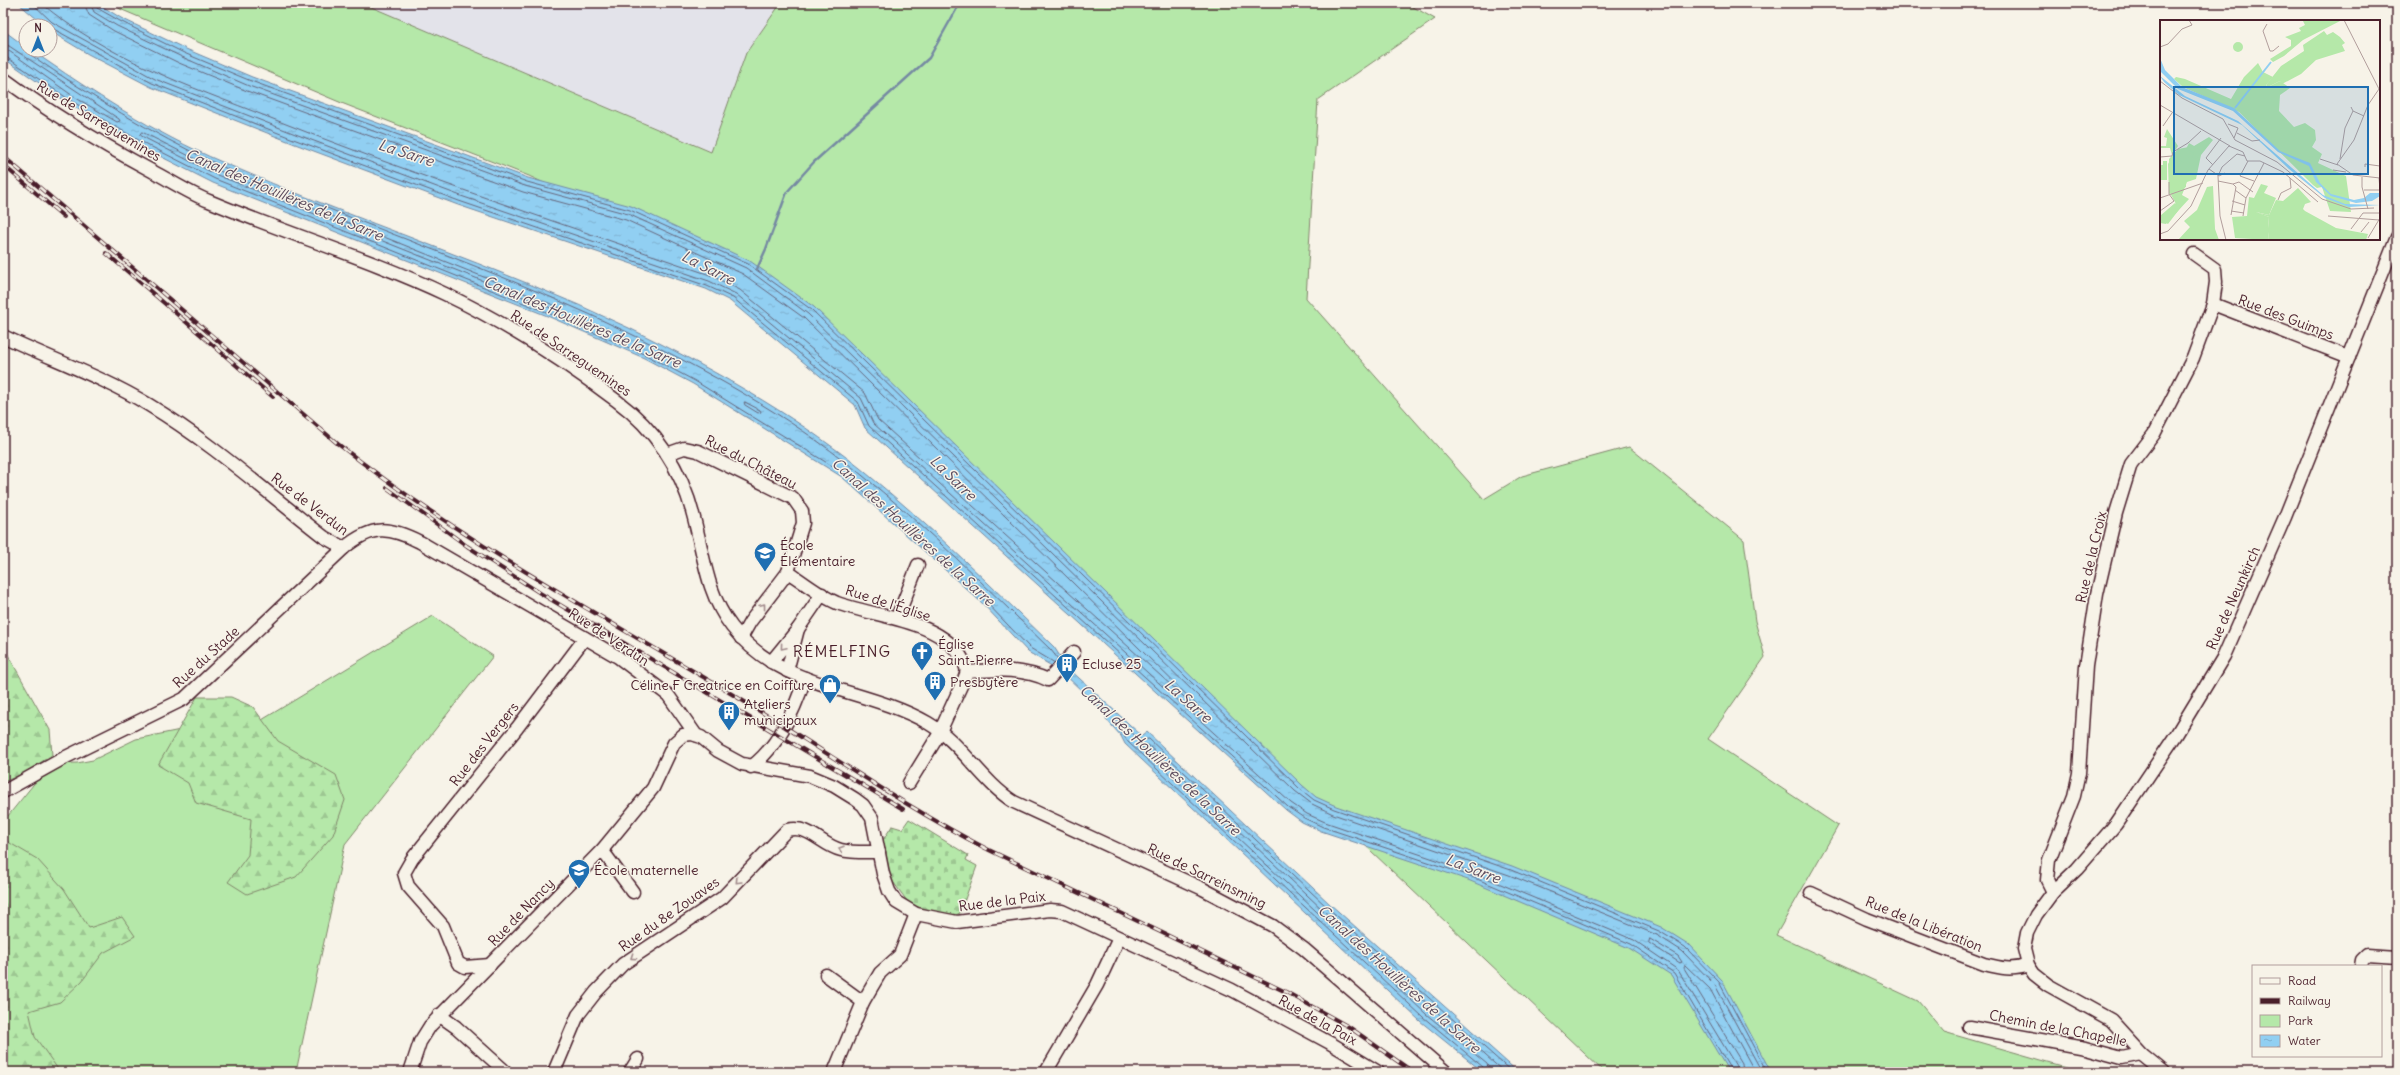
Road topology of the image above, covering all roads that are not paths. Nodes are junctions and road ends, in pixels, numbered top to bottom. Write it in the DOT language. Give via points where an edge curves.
graph roads {
  1 [pos="3,78"];
  2 [pos="2397,236"];
  3 [pos="2194,254"];
  4 [pos="2213,304"];
  5 [pos="3,336"];
  6 [pos="2349,357"];
  7 [pos="667,454"];
  8 [pos="344,548"];
  9 [pos="918,565"];
  10 [pos="788,572"];
  11 [pos="822,594"];
  12 [pos="897,618"];
  13 [pos="798,629"];
  14 [pos="585,638"];
  15 [pos="741,638"];
  16 [pos="1072,654"];
  17 [pos="771,662"];
  18 [pos="788,671"];
  19 [pos="967,672"];
  20 [pos="805,678"];
  21 [pos="679,708"];
  22 [pos="940,731"];
  23 [pos="683,735"];
  24 [pos="696,735"];
  25 [pos="770,747"];
  26 [pos="751,767"];
  27 [pos="768,769"];
  28 [pos="909,783"];
  29 [pos="3,792"];
  30 [pos="602,850"];
  31 [pos="879,852"];
  32 [pos="633,892"];
  33 [pos="2053,892"];
  34 [pos="1811,893"];
  35 [pos="916,914"];
  36 [pos="1119,938"];
  37 [pos="2397,956"];
  38 [pos="490,965"];
  39 [pos="2028,965"];
  40 [pos="2360,965"];
  41 [pos="826,975"];
  42 [pos="863,1002"];
  43 [pos="449,1006"];
  44 [pos="440,1015"];
  45 [pos="456,1027"];
  46 [pos="1969,1027"];
  47 [pos="2142,1054"];
  48 [pos="638,1059"];
  49 [pos="410,1072"];
  50 [pos="506,1072"];
  51 [pos="554,1072"];
  52 [pos="630,1072"];
  53 [pos="834,1072"];
  54 [pos="1046,1072"];
  55 [pos="1378,1072"];
  56 [pos="1446,1072"];
  57 [pos="2164,1072"];
  1 -- 7 [label="street, Rue de Sarreguemines" via="103,144 207,200 309,238 442,293 497,321 616,400 643,424"];
  2 -- 6 [label="street, Rue de Neunkirch"];
  3 -- 4 [label="street, Rue de la Croix" via="2215,269"];
  4 -- 6 [label="street, Rue des Guimps"];
  4 -- 33 [label="street, Rue de la Croix" via="2193,358 2154,434 2131,464 2116,513 2097,594 2086,666 2079,773 2074,796 2049,860 2047,880"];
  5 -- 8 [label="street, Rue de Verdun" via="115,386 149,405 196,436 324,537"];
  6 -- 33 [label="street, Rue de Neunkirch" via="2286,517 2224,656 2176,735 2116,824 2077,870"];
  7 -- 10 [label="street, Rue du Château" via="684,448 694,449 793,498 802,511 803,523"];
  7 -- 15 [label="street, Rue de Sarreguemines" via="680,476 690,503 711,589 725,618"];
  8 -- 14 [label="street, Rue de Verdun" via="373,531 400,532"];
  8 -- 29 [label="street, Rue du Stade" via="184,699 64,758"];
  9 -- 12 [label="street"];
  10 -- 11 [label="street, Rue de l'Église"];
  15 -- 10 [label="street, one-way"];
  11 -- 12 [label="street, Rue de l'Église" via="837,603"];
  11 -- 13 [label="street"];
  12 -- 19 [label="street, Rue de l'Église" via="945,640 959,653"];
  13 -- 17 [label="street, one-way"];
  13 -- 18 [label="street"];
  14 -- 21 [label="street, Rue de Verdun" via="660,688"];
  14 -- 38 [label="street, Rue des Vergers" via="404,873 406,882 440,922 458,963 466,967"];
  15 -- 17 [label="street, Rue de Sarreguemines"];
  16 -- 19 [label="street" via="1050,677 1007,671"];
  17 -- 18 [label="street, Rue de Sarreguemines"];
  18 -- 20 [label="street, Rue de Sarreguemines"];
  19 -- 22 [label="street"];
  20 -- 22 [label="street, Rue de Sarreguemines" via="913,716"];
  20 -- 25 [label="street" via="793,709"];
  21 -- 23 [label="street"];
  21 -- 24 [label="street, Rue de Verdun"];
  22 -- 28 [label="street"];
  22 -- 56 [label="street, Rue de Sarreinsming" via="998,790 1014,802 1216,895 1273,926 1304,949"];
  23 -- 24 [label="street"];
  23 -- 30 [label="street, Rue de Nancy" via="674,743 653,788"];
  24 -- 26 [label="street, Rue de la Paix" via="728,757"];
  25 -- 26 [label="street"];
  25 -- 27 [label="street"];
  26 -- 27 [label="street, Rue de la Paix"];
  27 -- 31 [label="street, Rue de la Paix" via="820,780 863,805 872,818"];
  30 -- 32 [label="street"];
  30 -- 38 [label="street, Rue de Nancy"];
  31 -- 35 [label="street, Rue de la Paix" via="883,874 892,898 900,906"];
  31 -- 51 [label="street, Rue du 8e Zouaves, one-way" via="841,850 807,831 796,828 787,830 722,898 624,964 596,992 578,1015"];
  33 -- 39 [label="street, Rue de Neunkirch" via="2036,914 2027,933 2024,949"];
  34 -- 39 [label="street, Rue de la Libération" via="1867,919 1984,964 2001,969 2018,969"];
  35 -- 36 [label="street, Rue de la Paix" via="957,922 1056,910"];
  35 -- 42 [label="street" via="900,955 880,973"];
  36 -- 54 [label="street" via="1097,985"];
  36 -- 55 [label="street, Rue de la Paix" via="1232,990 1336,1046"];
  37 -- 40 [label="street" via="2367,954"];
  38 -- 43 [label="street, Rue de Nancy"];
  39 -- 47 [label="street" via="2034,974 2048,985 2111,1020"];
  41 -- 42 [label="street"];
  42 -- 53 [label="street"];
  43 -- 44 [label="street, Rue de Nancy"];
  43 -- 45 [label="street"];
  44 -- 45 [label="street"];
  44 -- 49 [label="street, Rue de Nancy" via="420,1042"];
  45 -- 50 [label="street"];
  46 -- 47 [label="street, Chemin de la Chapelle" via="2085,1048 2122,1058"];
  47 -- 57 [label="street"];
  48 -- 52 [label="street"];
}
